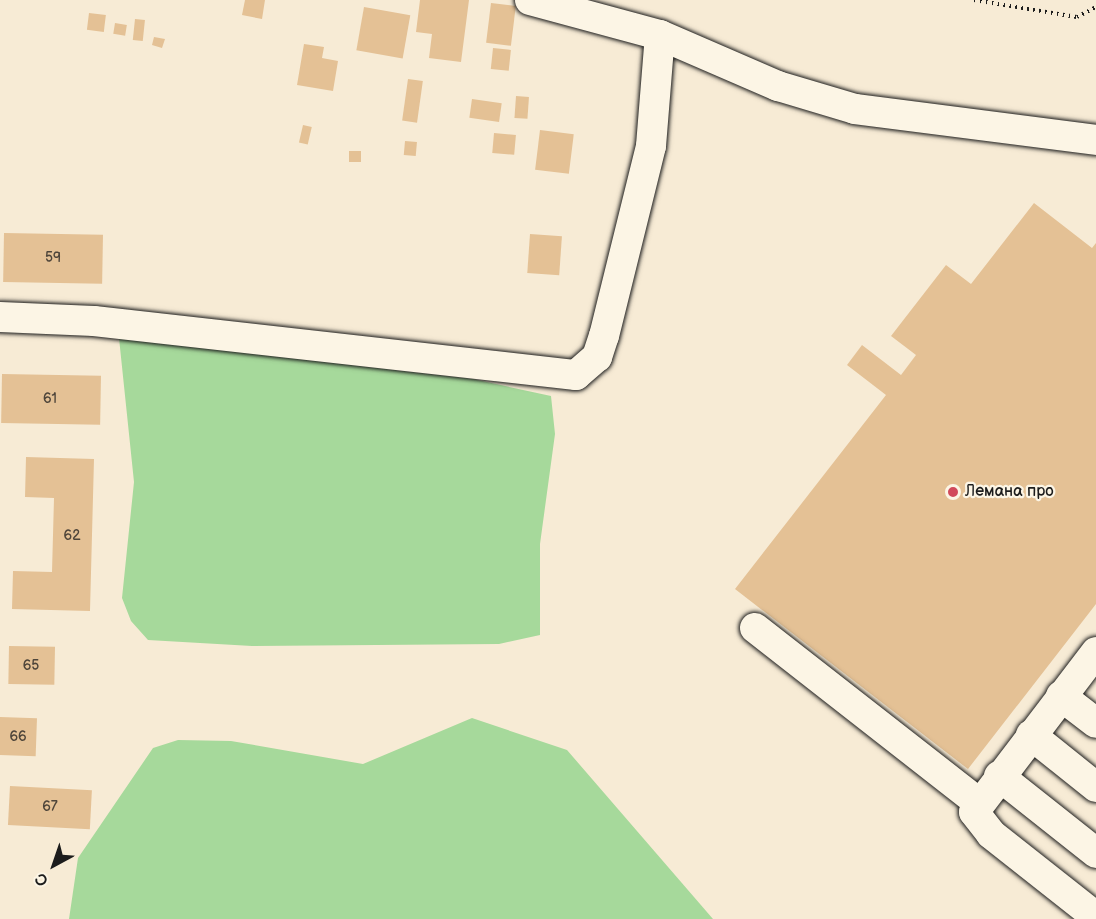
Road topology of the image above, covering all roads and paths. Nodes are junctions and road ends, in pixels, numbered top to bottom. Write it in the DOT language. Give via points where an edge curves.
graph roads {
  1 [pos="530,0"];
  2 [pos="974,0"];
  3 [pos="1096,7"];
  4 [pos="660,35"];
  5 [pos="1096,140"];
  6 [pos="0,316"];
  7 [pos="755,628"];
  8 [pos="1096,651"];
  9 [pos="1061,696"];
  10 [pos="1096,723"];
  11 [pos="1031,735"];
  12 [pos="999,776"];
  13 [pos="1096,787"];
  14 [pos="979,803"];
  15 [pos="1096,853"];
  16 [pos="1096,917"];
  1 -- 4 [label="street"];
  2 -- 3 [label="path" via="1077,17"];
  4 -- 5 [label="street" via="778,86 855,109"];
  4 -- 6 [label="street" via="651,146 604,336 597,357 576,375 94,321"];
  7 -- 14 [label="street"];
  8 -- 9 [label="street"];
  9 -- 10 [label="street"];
  9 -- 11 [label="street"];
  11 -- 12 [label="street"];
  11 -- 13 [label="street"];
  12 -- 14 [label="street"];
  12 -- 15 [label="street"];
  14 -- 16 [label="street" via="974,812 991,834"];
}
